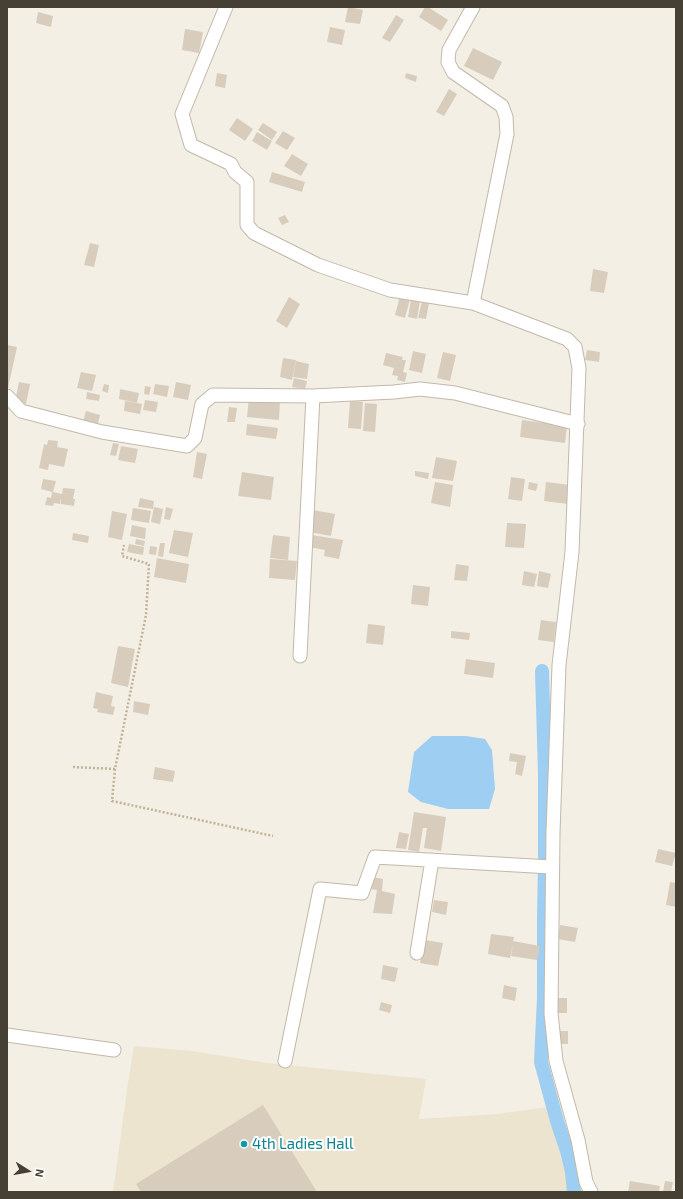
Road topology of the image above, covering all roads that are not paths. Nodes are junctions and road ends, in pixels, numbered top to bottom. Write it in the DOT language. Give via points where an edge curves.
graph roads {
  1 [pos="226,7"];
  2 [pos="473,7"];
  3 [pos="473,303"];
  4 [pos="7,396"];
  5 [pos="313,396"];
  6 [pos="578,424"];
  7 [pos="300,656"];
  8 [pos="432,860"];
  9 [pos="551,867"];
  10 [pos="417,953"];
  11 [pos="7,1035"];
  12 [pos="114,1050"];
  13 [pos="285,1061"];
  14 [pos="591,1192"];
  1 -- 3 [label="street" via="182,114 191,145 231,164 235,172 247,182 246,225 254,234 318,265 390,290"];
  2 -- 3 [label="street" via="449,50 448,62 453,72 502,106 506,117 507,134"];
  3 -- 6 [label="street" via="567,339 575,347 579,368"];
  4 -- 5 [label="street" via="21,411 102,432 188,446 195,438 202,404 213,395"];
  5 -- 6 [label="street" via="394,392 420,388 455,393"];
  5 -- 7 [label="street"];
  6 -- 14 [label="street" via="572,552 559,665 552,833 551,1013 556,1061 578,1140 586,1182"];
  8 -- 9 [label="street"];
  8 -- 10 [label="street"];
  8 -- 13 [label="street" via="375,857 362,893 320,889"];
  11 -- 12 [label="street"];
}
